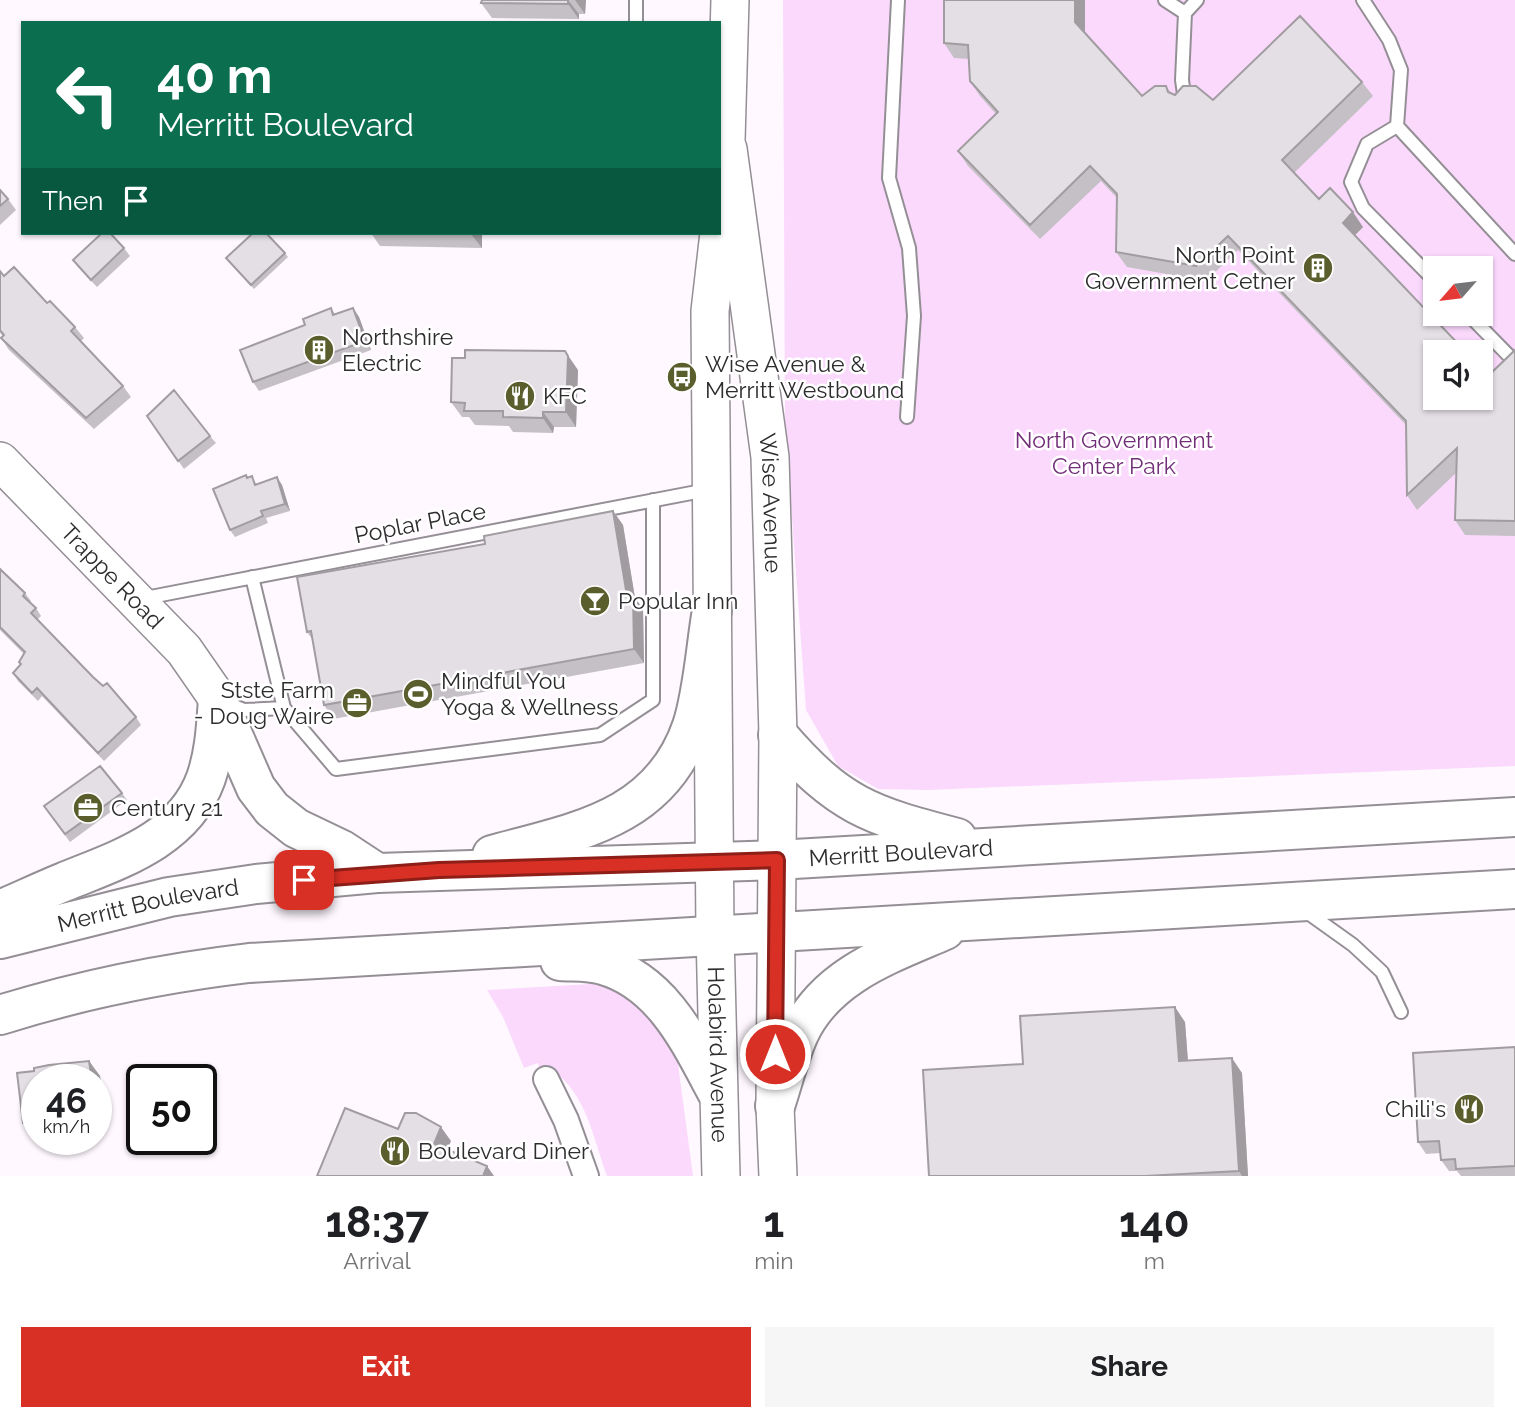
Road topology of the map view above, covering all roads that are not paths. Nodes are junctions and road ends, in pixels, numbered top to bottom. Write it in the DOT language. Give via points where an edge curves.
graph roads {
  1 [pos="636,0"];
  2 [pos="730,0"];
  3 [pos="898,0"];
  4 [pos="1165,0"];
  5 [pos="1197,0"];
  6 [pos="1363,0"];
  7 [pos="1185,13"];
  8 [pos="636,21"];
  9 [pos="724,48"];
  10 [pos="1185,101"];
  11 [pos="1397,126"];
  12 [pos="728,149"];
  13 [pos="721,212"];
  14 [pos="718,235"];
  15 [pos="1515,254"];
  16 [pos="1423,269"];
  17 [pos="1480,326"];
  18 [pos="1515,362"];
  19 [pos="907,417"];
  20 [pos="0,461"];
  21 [pos="711,489"];
  22 [pos="653,500"];
  23 [pos="252,577"];
  24 [pos="136,599"];
  25 [pos="712,610"];
  26 [pos="218,699"];
  27 [pos="284,708"];
  28 [pos="778,736"];
  29 [pos="1515,817"];
  30 [pos="990,846"];
  31 [pos="777,860"];
  32 [pos="714,863"];
  33 [pos="439,870"];
  34 [pos="377,873"];
  35 [pos="1515,889"];
  36 [pos="1292,902"];
  37 [pos="0,911"];
  38 [pos="967,920"];
  39 [pos="776,931"];
  40 [pos="715,934"];
  41 [pos="0,939"];
  42 [pos="432,951"];
  43 [pos="1401,1012"];
  44 [pos="0,1014"];
  45 [pos="546,1079"];
  46 [pos="717,1092"];
  47 [pos="775,1106"];
  48 [pos="586,1176"];
  49 [pos="722,1176"];
  50 [pos="778,1176"];
  1 -- 8 [label="lane"];
  2 -- 9 [label="main road, Wise Avenue"];
  3 -- 19 [label="lane" via="888,178 909,248 914,316"];
  4 -- 7 [label="lane"];
  5 -- 7 [label="lane"];
  6 -- 11 [label="lane" via="1389,40 1401,70"];
  7 -- 10 [label="lane"];
  9 -- 12 [label="main road, Wise Avenue"];
  11 -- 15 [label="lane"];
  11 -- 16 [label="lane" via="1367,144 1352,182 1363,208"];
  12 -- 13 [label="main road, Wise Avenue"];
  12 -- 28 [label="main road, Wise Avenue" via="770,457"];
  14 -- 21 [label="main road, Wise Avenue" via="710,311"];
  17 -- 18 [label="lane"];
  20 -- 24 [label="main road, Trappe Road"];
  21 -- 22 [label="lane, Poplar Place"];
  21 -- 25 [label="main road, Wise Avenue"];
  22 -- 23 [label="lane, Poplar Place"];
  22 -- 27 [label="lane" via="653,700 600,735 336,769"];
  23 -- 24 [label="lane, Poplar Place"];
  23 -- 27 [label="lane"];
  24 -- 26 [label="main road, Trappe Road" via="184,650"];
  25 -- 32 [label="main road, Wise Avenue"];
  25 -- 33 [label="main road" via="692,726 662,778 645,795 604,824"];
  26 -- 27 [label="lane" via="244,710"];
  26 -- 34 [label="main road" via="251,778 272,809 296,828"];
  26 -- 37 [label="main road" via="214,751 205,781 172,826 135,853"];
  28 -- 30 [label="main road" via="810,772 854,805 889,820"];
  28 -- 31 [label="main road, Wise Avenue"];
  29 -- 30 [label="main road, Merritt Boulevard"];
  30 -- 31 [label="main road, Merritt Boulevard"];
  31 -- 32 [label="main road, Merritt Boulevard"];
  31 -- 39 [label="main road"];
  32 -- 33 [label="main road, Merritt Boulevard"];
  32 -- 40 [label="main road, Wise Avenue"];
  33 -- 34 [label="main road, Merritt Boulevard"];
  34 -- 41 [label="main road, Merritt Boulevard" via="169,897"];
  35 -- 36 [label="main road"];
  36 -- 38 [label="main road"];
  36 -- 43 [label="lane" via="1353,945 1382,972"];
  38 -- 39 [label="main road"];
  38 -- 47 [label="main road" via="878,960 832,987 799,1033"];
  39 -- 40 [label="main road"];
  39 -- 47 [label="main road"];
  40 -- 42 [label="main road"];
  40 -- 46 [label="main road, Holabird Avenue"];
  42 -- 44 [label="main road" via="187,970 67,994"];
  42 -- 46 [label="main road" via="603,964 627,975 648,989 680,1024"];
  45 -- 48 [label="street"];
  46 -- 49 [label="main road, Holabird Avenue"];
  47 -- 50 [label="main road"];
}
